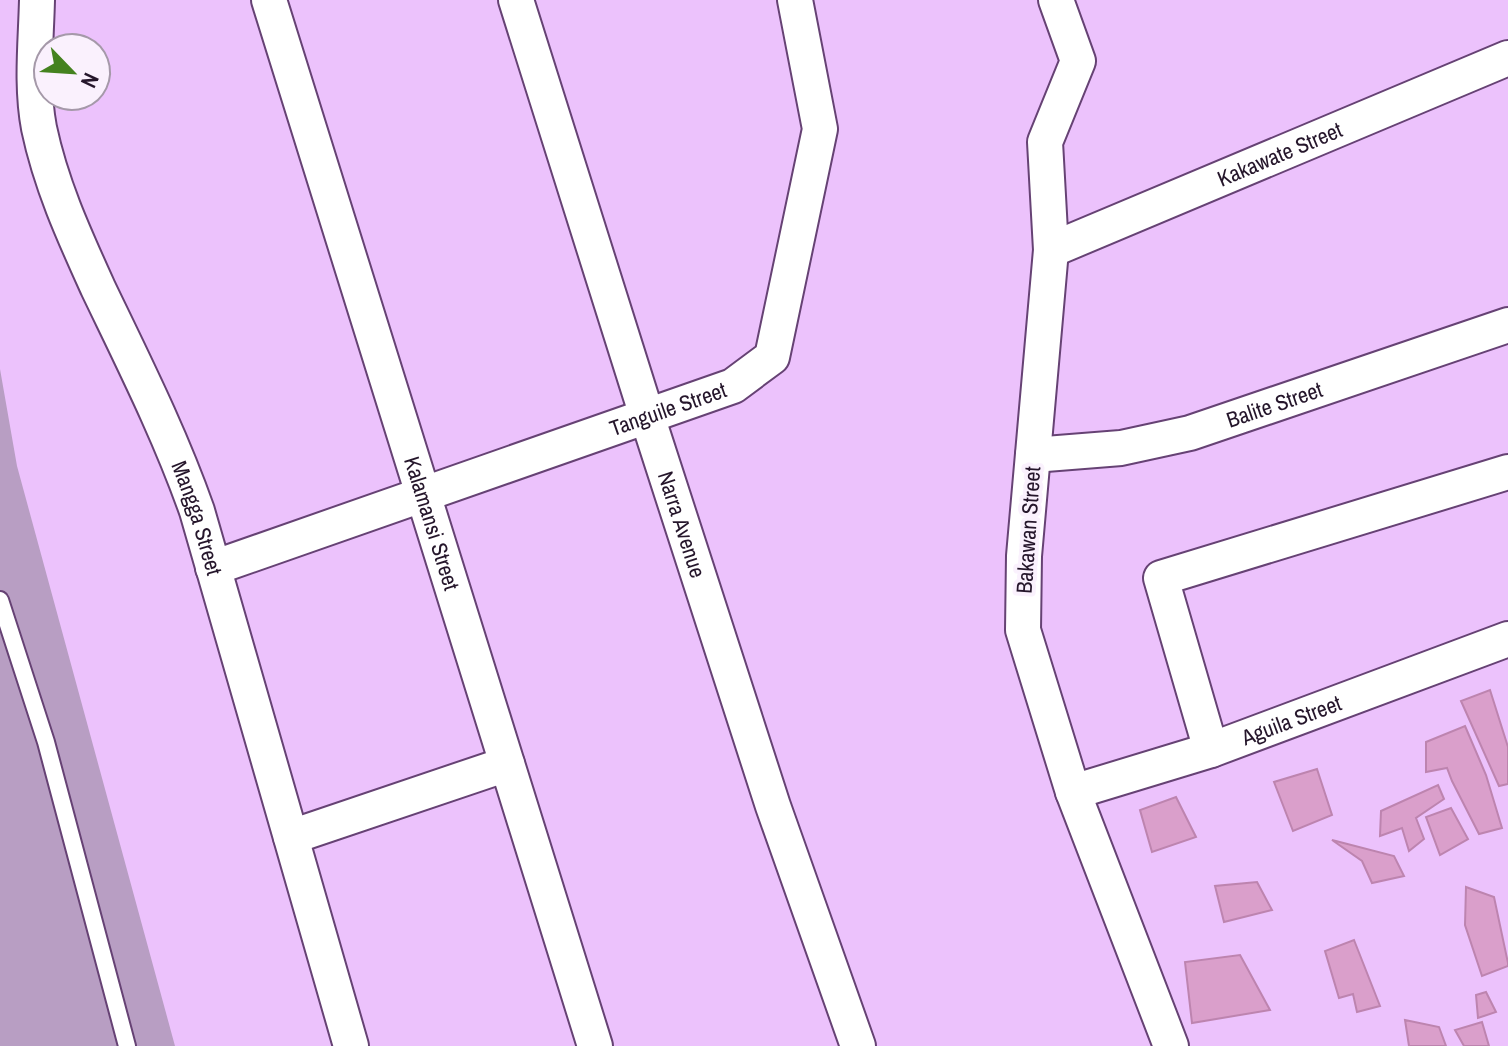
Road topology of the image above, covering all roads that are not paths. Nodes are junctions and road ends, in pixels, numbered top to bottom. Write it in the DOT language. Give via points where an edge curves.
graph roads {
  1 [pos="37,0"];
  2 [pos="269,0"];
  3 [pos="516,0"];
  4 [pos="795,0"];
  5 [pos="1056,0"];
  6 [pos="1508,58"];
  7 [pos="1051,250"];
  8 [pos="1508,325"];
  9 [pos="647,416"];
  10 [pos="1033,455"];
  11 [pos="1508,472"];
  12 [pos="423,495"];
  13 [pos="213,568"];
  14 [pos="0,600"];
  15 [pos="1508,639"];
  16 [pos="1211,750"];
  17 [pos="507,764"];
  18 [pos="1073,792"];
  19 [pos="291,837"];
  20 [pos="127,1046"];
  21 [pos="351,1046"];
  22 [pos="595,1046"];
  23 [pos="858,1046"];
  24 [pos="1171,1046"];
  1 -- 13 [label="street, Mangga Street" via="35,81 48,165 64,213 179,460"];
  2 -- 12 [label="street, Kalamansi Street"];
  3 -- 9 [label="street, Narra Avenue"];
  4 -- 9 [label="street, Tanguile Street" via="820,129 772,357 733,386"];
  5 -- 7 [label="street, Bakawan Street" via="1078,61 1045,142"];
  6 -- 7 [label="street, Kakawate Street"];
  7 -- 10 [label="street, Bakawan Street"];
  8 -- 10 [label="street, Balite Street" via="1190,433 1121,448"];
  9 -- 12 [label="street, Tanguile Street"];
  9 -- 23 [label="street, Narra Avenue" via="773,806"];
  10 -- 18 [label="street, Bakawan Street" via="1023,630"];
  11 -- 16 [label="street" via="1161,578"];
  12 -- 13 [label="street, Tanguile Street"];
  12 -- 17 [label="street, Kalamansi Street"];
  13 -- 19 [label="street, Mangga Street"];
  14 -- 20 [label="lane" via="46,742"];
  15 -- 16 [label="street, Aguila Street"];
  16 -- 18 [label="street, Aguila Street"];
  17 -- 19 [label="street"];
  17 -- 22 [label="street, Kalamansi Street"];
  18 -- 24 [label="street, Bakawan Street"];
  19 -- 21 [label="street, Mangga Street"];
}
